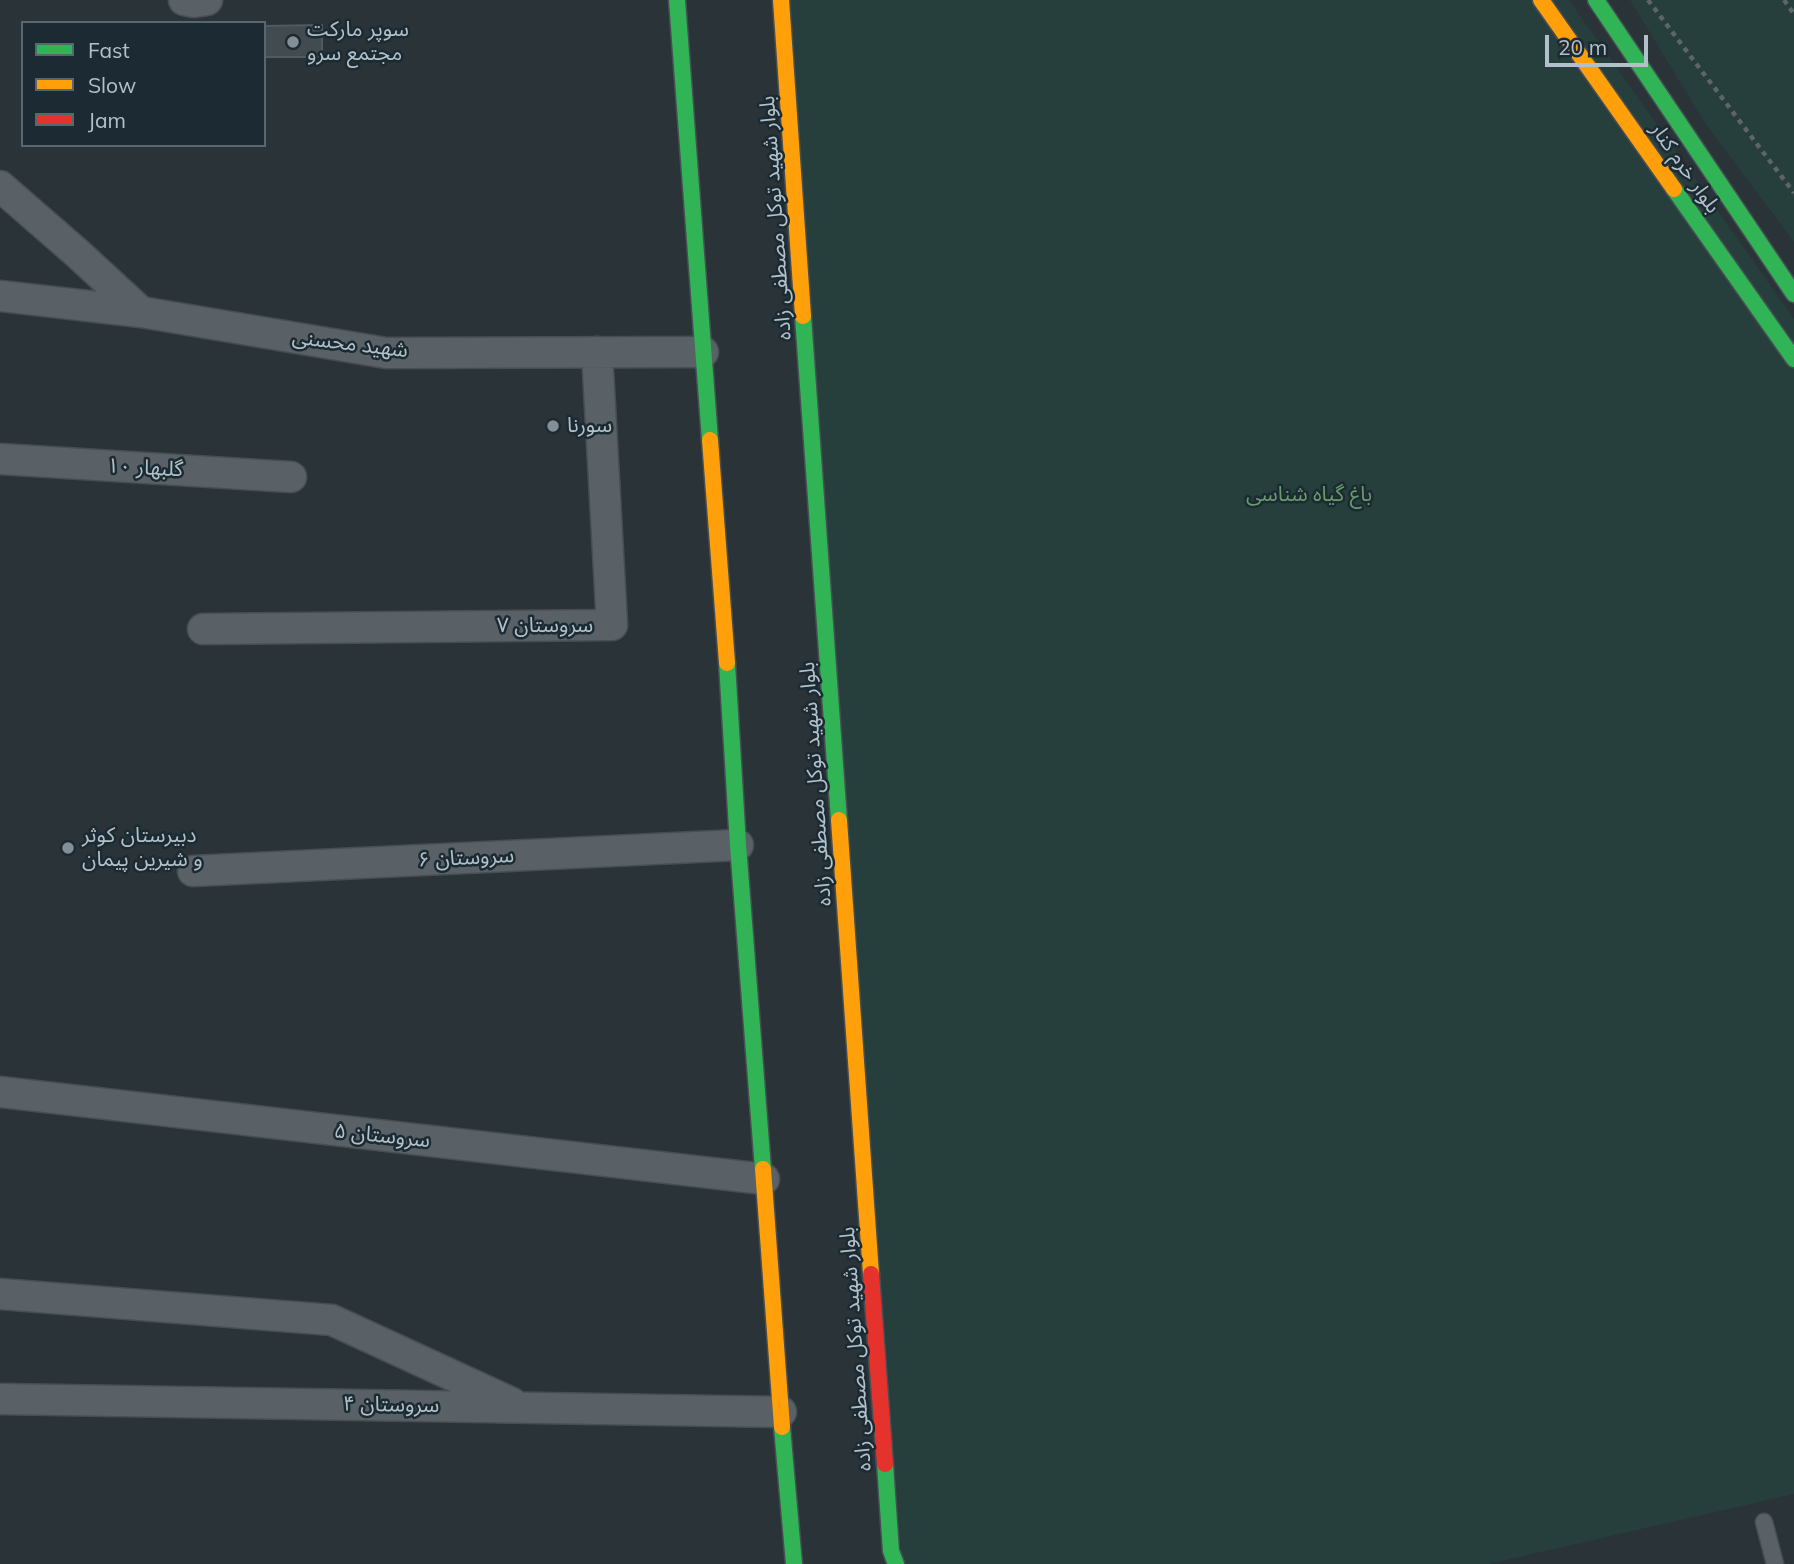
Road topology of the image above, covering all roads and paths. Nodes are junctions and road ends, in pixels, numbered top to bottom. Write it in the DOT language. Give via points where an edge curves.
graph roads {
  1 [pos="184,0"];
  2 [pos="207,0"];
  3 [pos="677,0"];
  4 [pos="781,0"];
  5 [pos="1541,0"];
  6 [pos="1596,0"];
  7 [pos="1648,0"];
  8 [pos="1784,0"];
  9 [pos="1794,14"];
  10 [pos="0,186"];
  11 [pos="1794,193"];
  12 [pos="1794,294"];
  13 [pos="0,296"];
  14 [pos="141,312"];
  15 [pos="597,352"];
  16 [pos="703,352"];
  17 [pos="1794,359"];
  18 [pos="0,459"];
  19 [pos="291,477"];
  20 [pos="203,629"];
  21 [pos="738,845"];
  22 [pos="193,871"];
  23 [pos="0,1092"];
  24 [pos="764,1179"];
  25 [pos="0,1294"];
  26 [pos="0,1399"];
  27 [pos="522,1408"];
  28 [pos="781,1412"];
  29 [pos="1764,1522"];
  30 [pos="794,1564"];
  31 [pos="896,1564"];
  32 [pos="1775,1564"];
  1 -- 2 [label="street"];
  3 -- 16 [label="main road"];
  4 -- 31 [label="main road, بلوار شهید توکل مصطفی زاده" via="891,1551"];
  5 -- 17 [label="main road, بلوار خرم کنار"];
  6 -- 12 [label="main road, بلوار خرم کنار"];
  7 -- 11 [label="path"];
  8 -- 9 [label="path"];
  10 -- 14 [label="street"];
  13 -- 14 [label="street, شهید محسنی"];
  14 -- 15 [label="street, شهید محسنی" via="386,353"];
  15 -- 16 [label="street, شهید محسنی"];
  15 -- 20 [label="street, سروستان ۷" via="612,625"];
  16 -- 21 [label="main road"];
  18 -- 19 [label="street, گلبهار ۱۰"];
  21 -- 22 [label="street, سروستان ۶"];
  21 -- 24 [label="main road"];
  23 -- 24 [label="street, سروستان ۵"];
  24 -- 28 [label="main road"];
  25 -- 27 [label="street" via="332,1320"];
  26 -- 27 [label="street, سروستان ۴"];
  27 -- 28 [label="street, سروستان ۴"];
  28 -- 30 [label="main road"];
  29 -- 32 [label="lane"];
}
